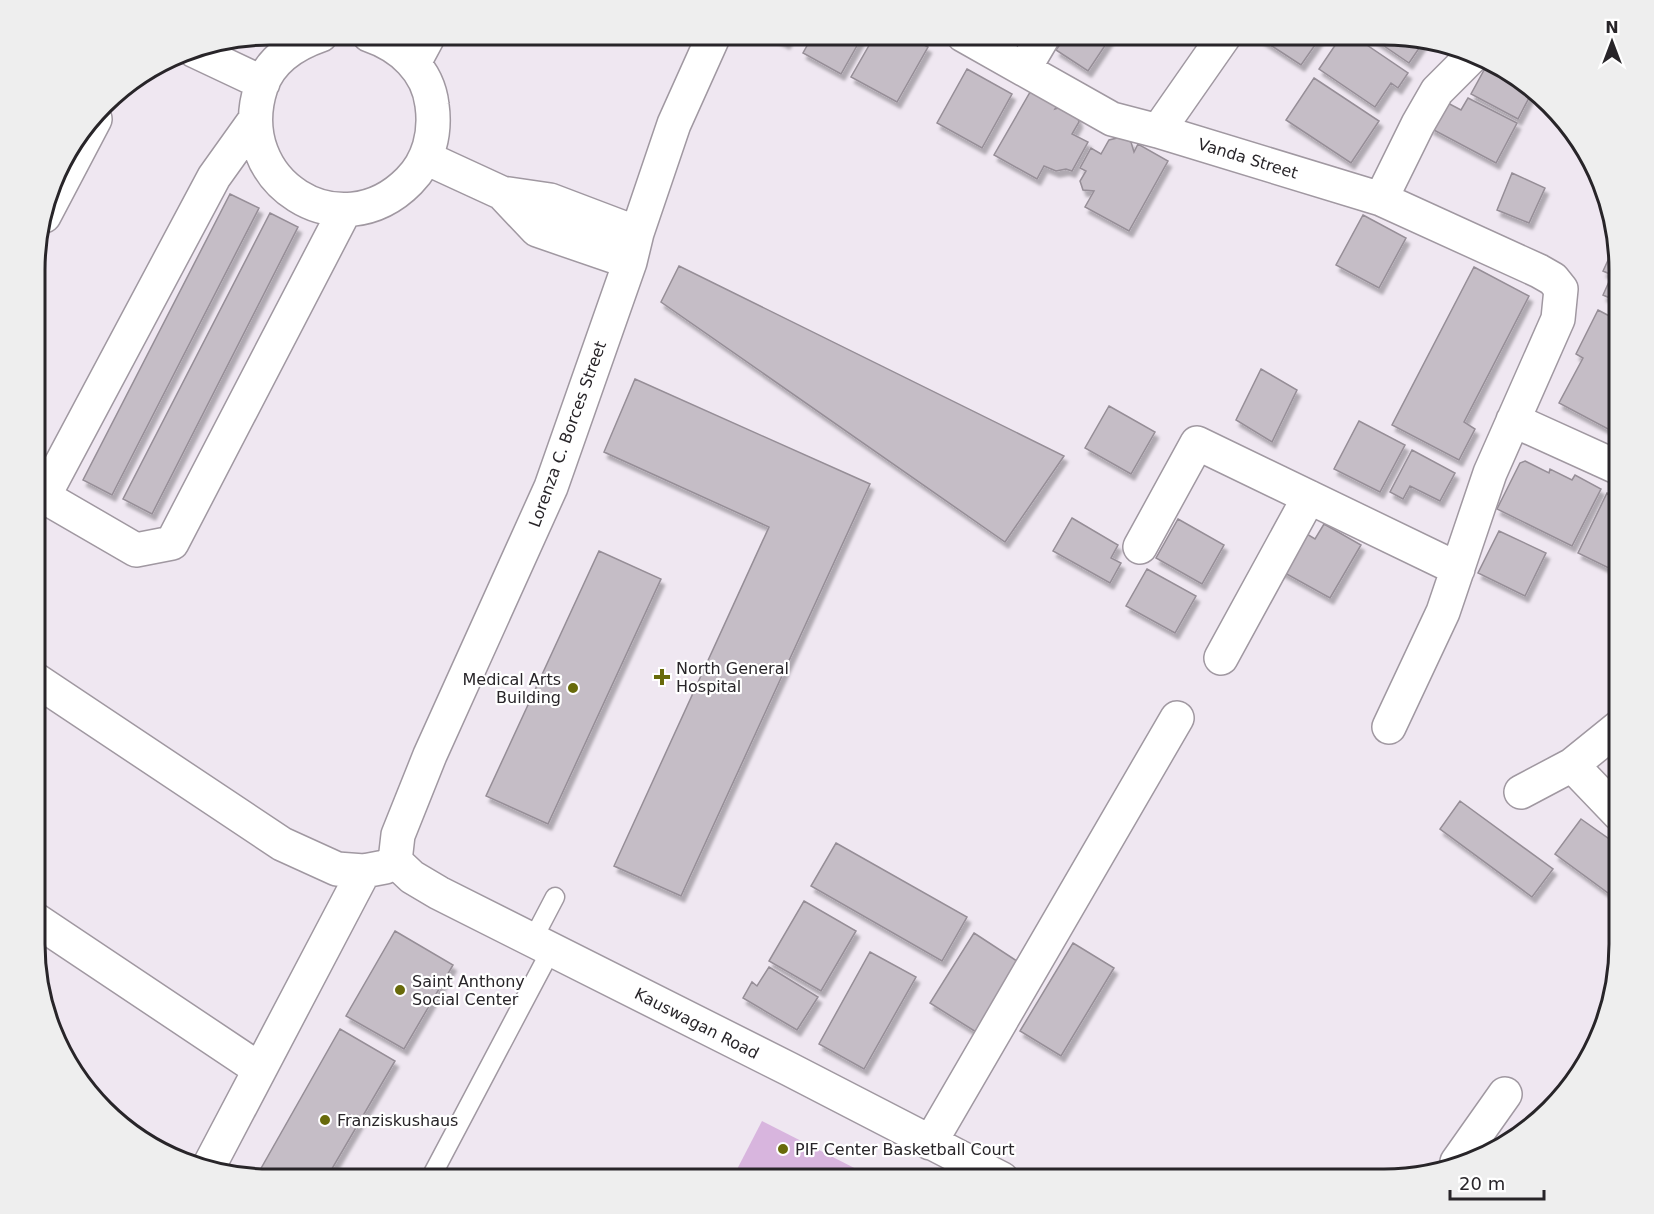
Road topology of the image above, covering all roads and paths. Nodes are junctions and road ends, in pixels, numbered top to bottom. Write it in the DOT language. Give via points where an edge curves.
graph roads {
  1 [pos="297,45"];
  2 [pos="392,45"];
  3 [pos="423,45"];
  4 [pos="710,45"];
  5 [pos="981,45"];
  6 [pos="1038,45"];
  7 [pos="1218,45"];
  8 [pos="204,55"];
  9 [pos="1467,61"];
  10 [pos="414,63"];
  11 [pos="1024,69"];
  12 [pos="263,83"];
  13 [pos="254,121"];
  14 [pos="1158,131"];
  15 [pos="75,157"];
  16 [pos="426,158"];
  17 [pos="67,172"];
  18 [pos="1381,199"];
  19 [pos="345,210"];
  20 [pos="633,247"];
  21 [pos="1513,420"];
  22 [pos="1609,463"];
  23 [pos="45,485"];
  24 [pos="45,497"];
  25 [pos="1309,497"];
  26 [pos="1140,547"];
  27 [pos="1458,569"];
  28 [pos="1221,658"];
  29 [pos="45,686"];
  30 [pos="1177,718"];
  31 [pos="1389,727"];
  32 [pos="1609,735"];
  33 [pos="1572,765"];
  34 [pos="1521,792"];
  35 [pos="1609,804"];
  36 [pos="395,861"];
  37 [pos="364,871"];
  38 [pos="555,897"];
  39 [pos="45,926"];
  40 [pos="542,945"];
  41 [pos="247,1061"];
  42 [pos="1505,1094"];
  43 [pos="930,1143"];
  44 [pos="1463,1154"];
  45 [pos="212,1161"];
  46 [pos="435,1169"];
  47 [pos="982,1169"];
  1 -- 12 [label="street" via="273,65"];
  2 -- 10 [label="street"];
  3 -- 10 [label="street"];
  4 -- 20 [label="street, Lorenza C. Borces Street" via="675,124"];
  5 -- 11 [label="street, Vanda Street"];
  6 -- 11 [label="street"];
  7 -- 14 [label="street"];
  8 -- 12 [label="street"];
  9 -- 18 [label="street" via="1437,91"];
  10 -- 16 [label="street" via="432,99 432,139"];
  11 -- 14 [label="street, Vanda Street" via="1112,119"];
  12 -- 13 [label="street"];
  13 -- 19 [label="street" via="260,151 274,177 307,201"];
  13 -- 23 [label="street" via="214,177"];
  14 -- 18 [label="street, Vanda Street"];
  15 -- 17 [label="street"];
  16 -- 19 [label="street" via="415,175 385,200"];
  16 -- 20 [label="street" via="502,193 550,200"];
  18 -- 21 [label="street, Vanda Street" via="1539,271 1561,289 1558,319"];
  19 -- 24 [label="street" via="172,543 135,550"];
  20 -- 36 [label="street, Lorenza C. Borces Street" via="551,487 430,755 398,835"];
  21 -- 22 [label="street"];
  21 -- 27 [label="street" via="1490,472"];
  25 -- 26 [label="street" via="1197,443"];
  25 -- 27 [label="street"];
  25 -- 28 [label="street"];
  27 -- 31 [label="street" via="1443,612"];
  29 -- 37 [label="street" via="282,844 337,869"];
  30 -- 43 [label="street"];
  32 -- 33 [label="street"];
  33 -- 34 [label="street"];
  33 -- 35 [label="street"];
  36 -- 37 [label="street"];
  36 -- 40 [label="street, Kauswagan Road" via="430,888"];
  37 -- 45 [label="street"];
  38 -- 40 [label="lane"];
  39 -- 41 [label="street"];
  40 -- 43 [label="street, Kauswagan Road"];
  40 -- 46 [label="lane"];
  42 -- 44 [label="street"];
  43 -- 47 [label="street, Kauswagan Road"];
}
